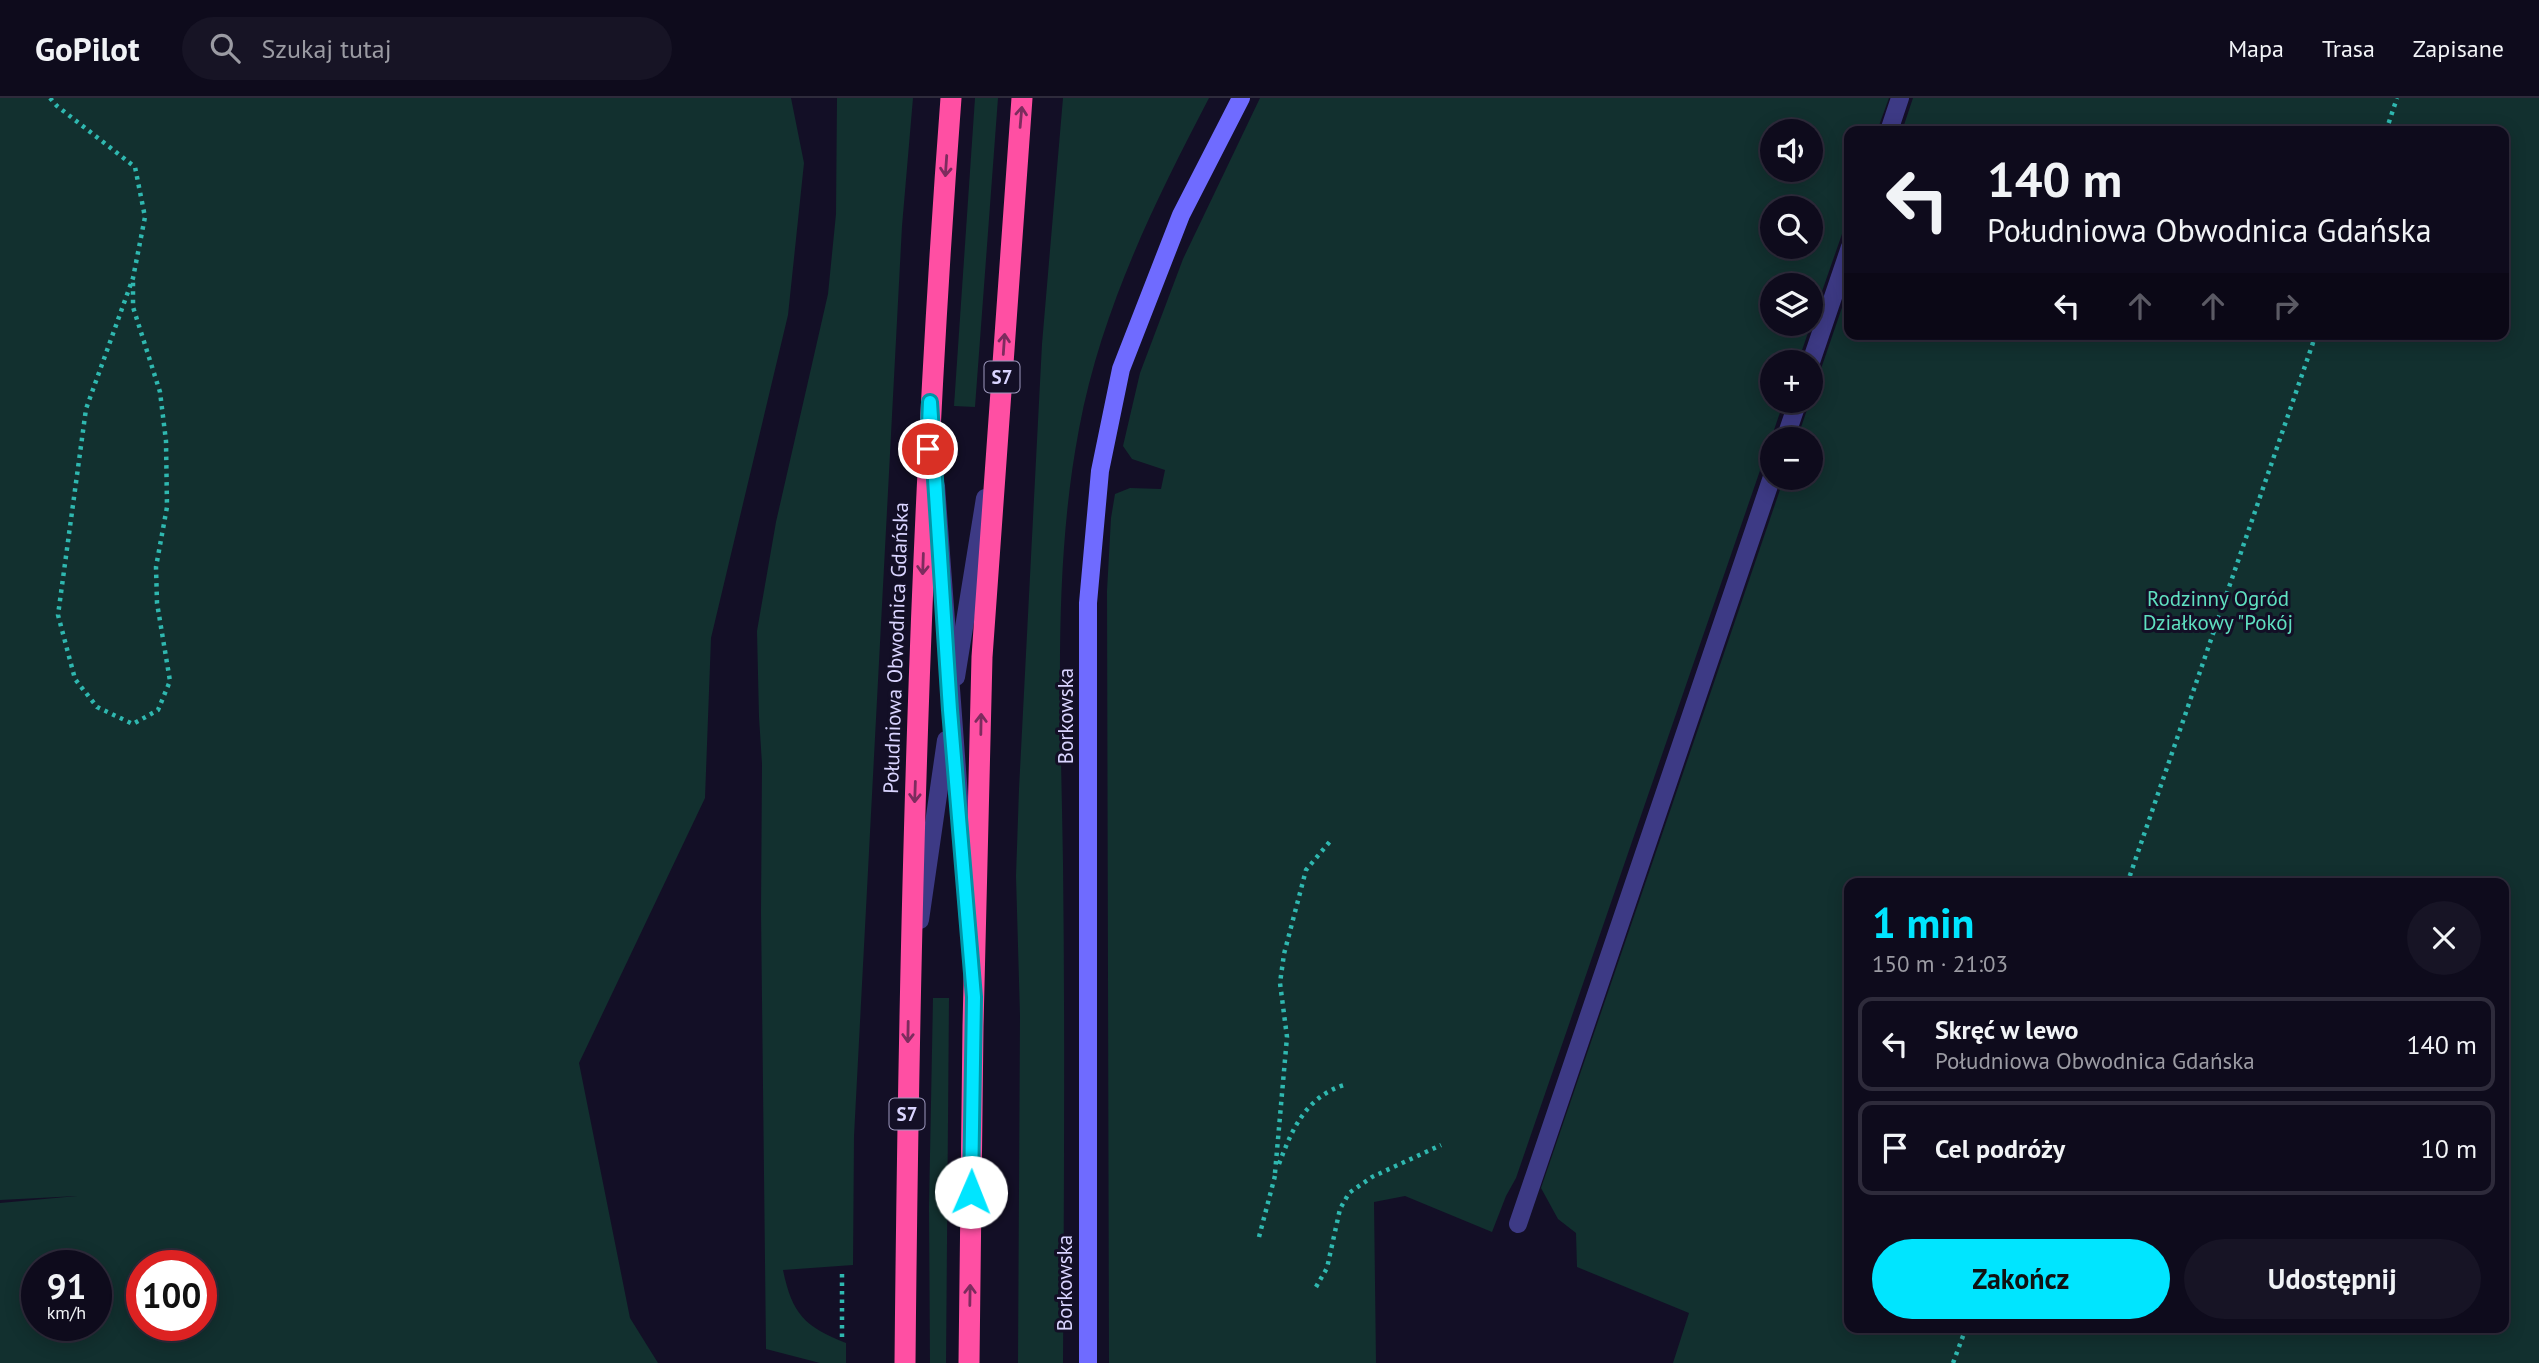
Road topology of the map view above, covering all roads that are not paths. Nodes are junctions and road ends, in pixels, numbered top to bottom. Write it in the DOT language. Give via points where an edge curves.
graph roads {
  1 [pos="951,98"];
  2 [pos="1022,98"];
  3 [pos="1241,98"];
  4 [pos="1900,98"];
  5 [pos="1891,126"];
  6 [pos="1844,265"];
  7 [pos="1815,350"];
  8 [pos="930,402"];
  9 [pos="999,408"];
  10 [pos="1768,490"];
  11 [pos="950,710"];
  12 [pos="909,996"];
  13 [pos="974,997"];
  14 [pos="1518,1224"];
  15 [pos="905,1363"];
  16 [pos="969,1363"];
  17 [pos="1088,1363"];
  1 -- 8 [label="highway, Południowa Obwodnica Gdańska / S7, one-way"];
  9 -- 2 [label="highway, S7, one-way"];
  3 -- 17 [label="street, Borkowska" via="1181,215 1121,369 1100,471 1088,603"];
  4 -- 5 [label="lane"];
  6 -- 7 [label="lane"];
  8 -- 11 [label="lane"];
  8 -- 12 [label="highway, Południowa Obwodnica Gdańska / S7, one-way"];
  9 -- 11 [label="lane"];
  13 -- 9 [label="highway, S7, one-way" via="982,656"];
  10 -- 14 [label="lane"];
  11 -- 12 [label="lane"];
  11 -- 13 [label="lane"];
  12 -- 15 [label="highway, S7, one-way"];
  16 -- 13 [label="highway, S7, one-way"];
}
